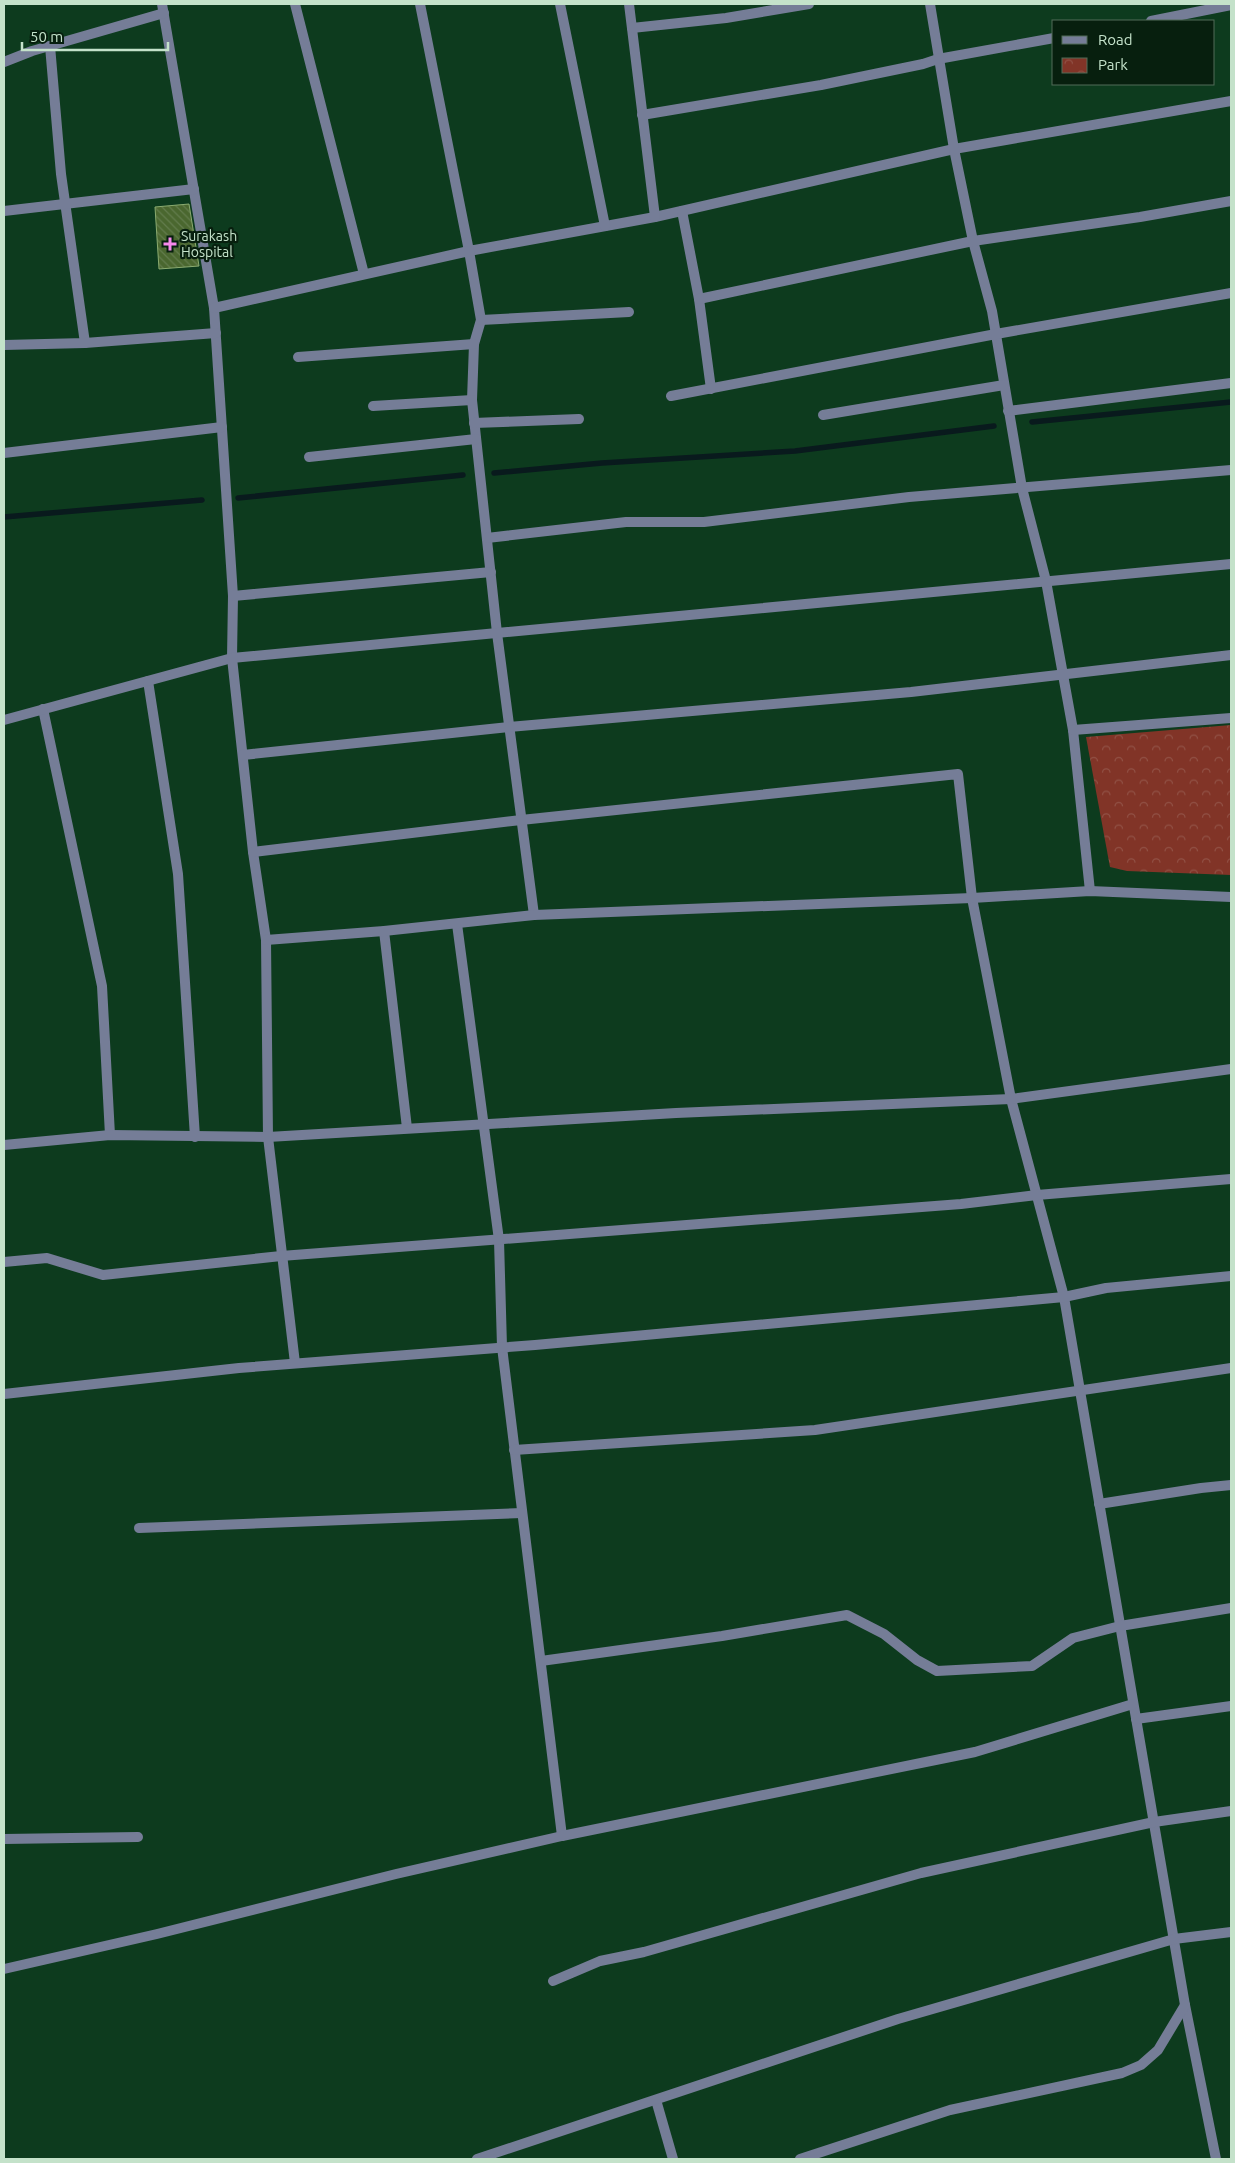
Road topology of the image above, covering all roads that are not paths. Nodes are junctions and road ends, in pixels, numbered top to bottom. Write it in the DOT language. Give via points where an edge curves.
graph roads {
  1 [pos="295,4"];
  2 [pos="420,4"];
  3 [pos="560,4"];
  4 [pos="628,4"];
  5 [pos="809,4"];
  6 [pos="930,4"];
  7 [pos="1231,6"];
  8 [pos="163,8"];
  9 [pos="1157,20"];
  10 [pos="632,28"];
  11 [pos="1052,38"];
  12 [pos="50,46"];
  13 [pos="938,59"];
  14 [pos="4,62"];
  15 [pos="1231,101"];
  16 [pos="642,115"];
  17 [pos="954,149"];
  18 [pos="194,189"];
  19 [pos="1231,201"];
  20 [pos="65,204"];
  21 [pos="4,211"];
  22 [pos="682,211"];
  23 [pos="655,217"];
  24 [pos="606,226"];
  25 [pos="973,241"];
  26 [pos="468,251"];
  27 [pos="364,274"];
  28 [pos="1231,293"];
  29 [pos="699,299"];
  30 [pos="214,308"];
  31 [pos="628,312"];
  32 [pos="481,320"];
  33 [pos="216,333"];
  34 [pos="996,334"];
  35 [pos="85,343"];
  36 [pos="474,344"];
  37 [pos="4,345"];
  38 [pos="298,357"];
  39 [pos="1231,383"];
  40 [pos="1004,386"];
  41 [pos="710,389"];
  42 [pos="671,396"];
  43 [pos="472,400"];
  44 [pos="373,406"];
  45 [pos="1008,411"];
  46 [pos="823,415"];
  47 [pos="580,418"];
  48 [pos="474,423"];
  49 [pos="222,427"];
  50 [pos="476,440"];
  51 [pos="4,453"];
  52 [pos="309,457"];
  53 [pos="1231,470"];
  54 [pos="1022,488"];
  55 [pos="487,538"];
  56 [pos="1231,564"];
  57 [pos="491,572"];
  58 [pos="1046,581"];
  59 [pos="233,596"];
  60 [pos="497,633"];
  61 [pos="1231,655"];
  62 [pos="232,658"];
  63 [pos="1062,674"];
  64 [pos="148,681"];
  65 [pos="43,709"];
  66 [pos="1231,718"];
  67 [pos="4,720"];
  68 [pos="510,727"];
  69 [pos="1073,730"];
  70 [pos="243,755"];
  71 [pos="521,820"];
  72 [pos="254,852"];
  73 [pos="1090,891"];
  74 [pos="1231,897"];
  75 [pos="972,898"];
  76 [pos="534,915"];
  77 [pos="457,924"];
  78 [pos="384,931"];
  79 [pos="266,940"];
  80 [pos="1231,1069"];
  81 [pos="1011,1098"];
  82 [pos="482,1124"];
  83 [pos="407,1128"];
  84 [pos="110,1135"];
  85 [pos="195,1137"];
  86 [pos="268,1137"];
  87 [pos="4,1145"];
  88 [pos="1231,1179"];
  89 [pos="1037,1195"];
  90 [pos="499,1240"];
  91 [pos="281,1256"];
  92 [pos="4,1262"];
  93 [pos="1231,1276"];
  94 [pos="1064,1297"];
  95 [pos="502,1347"];
  96 [pos="295,1363"];
  97 [pos="1231,1368"];
  98 [pos="1080,1389"];
  99 [pos="4,1394"];
  100 [pos="514,1450"];
  101 [pos="1231,1485"];
  102 [pos="1099,1504"];
  103 [pos="522,1513"];
  104 [pos="139,1528"];
  105 [pos="1231,1608"];
  106 [pos="1120,1626"];
  107 [pos="541,1661"];
  108 [pos="1133,1704"];
  109 [pos="1231,1706"];
  110 [pos="1136,1720"];
  111 [pos="1231,1811"];
  112 [pos="1154,1822"];
  113 [pos="562,1836"];
  114 [pos="138,1837"];
  115 [pos="4,1839"];
  116 [pos="1231,1932"];
  117 [pos="1174,1940"];
  118 [pos="4,1969"];
  119 [pos="553,1981"];
  120 [pos="1185,2005"];
  121 [pos="656,2100"];
  122 [pos="478,2159"];
  123 [pos="673,2159"];
  124 [pos="800,2159"];
  125 [pos="1216,2159"];
  1 -- 27 [label="street"];
  2 -- 26 [label="street"];
  3 -- 24 [label="street"];
  4 -- 10 [label="street"];
  5 -- 10 [label="street" via="726,18"];
  6 -- 13 [label="street"];
  7 -- 9 [label="street"];
  8 -- 12 [label="street"];
  8 -- 18 [label="street"];
  10 -- 16 [label="street"];
  11 -- 13 [label="street"];
  12 -- 14 [label="street"];
  12 -- 20 [label="street"];
  13 -- 16 [label="street" via="821,85"];
  13 -- 17 [label="street"];
  15 -- 17 [label="street"];
  16 -- 23 [label="street"];
  17 -- 22 [label="street"];
  17 -- 25 [label="street"];
  18 -- 20 [label="street"];
  18 -- 30 [label="street"];
  19 -- 25 [label="street"];
  20 -- 21 [label="street"];
  20 -- 35 [label="street"];
  22 -- 23 [label="street"];
  22 -- 29 [label="street"];
  23 -- 24 [label="street"];
  24 -- 26 [label="street"];
  25 -- 29 [label="street"];
  25 -- 34 [label="street"];
  26 -- 27 [label="street"];
  26 -- 32 [label="street"];
  27 -- 30 [label="street"];
  28 -- 34 [label="street"];
  29 -- 41 [label="street"];
  30 -- 33 [label="street"];
  31 -- 32 [label="street"];
  32 -- 36 [label="street"];
  33 -- 35 [label="street"];
  33 -- 49 [label="street"];
  34 -- 40 [label="street"];
  34 -- 41 [label="street"];
  35 -- 37 [label="street"];
  36 -- 38 [label="street"];
  36 -- 43 [label="street"];
  39 -- 45 [label="street"];
  40 -- 45 [label="street"];
  40 -- 46 [label="street"];
  41 -- 42 [label="street"];
  43 -- 44 [label="street"];
  43 -- 48 [label="street"];
  45 -- 54 [label="street"];
  47 -- 48 [label="street"];
  48 -- 50 [label="street"];
  49 -- 51 [label="street"];
  49 -- 59 [label="street"];
  50 -- 52 [label="street"];
  50 -- 55 [label="street"];
  53 -- 54 [label="street"];
  54 -- 55 [label="street" via="909,497 704,522 626,522"];
  54 -- 58 [label="street"];
  55 -- 57 [label="street"];
  56 -- 58 [label="street"];
  57 -- 59 [label="street"];
  57 -- 60 [label="street"];
  58 -- 60 [label="street"];
  58 -- 63 [label="street"];
  59 -- 62 [label="street"];
  60 -- 62 [label="street"];
  60 -- 68 [label="street"];
  61 -- 63 [label="street"];
  62 -- 64 [label="street"];
  62 -- 70 [label="street"];
  63 -- 68 [label="street" via="911,692"];
  63 -- 69 [label="street"];
  64 -- 65 [label="street"];
  64 -- 85 [label="street" via="178,874"];
  65 -- 67 [label="street"];
  65 -- 84 [label="street" via="102,986"];
  66 -- 69 [label="street"];
  68 -- 70 [label="street"];
  68 -- 71 [label="street"];
  69 -- 73 [label="street"];
  70 -- 72 [label="street"];
  71 -- 72 [label="street"];
  71 -- 75 [label="street" via="958,774"];
  71 -- 76 [label="street"];
  72 -- 79 [label="street"];
  73 -- 74 [label="street"];
  73 -- 75 [label="street"];
  75 -- 76 [label="street"];
  75 -- 81 [label="street"];
  76 -- 77 [label="street"];
  77 -- 78 [label="street"];
  77 -- 82 [label="street"];
  78 -- 79 [label="street"];
  78 -- 83 [label="street"];
  79 -- 86 [label="street"];
  80 -- 81 [label="street"];
  81 -- 82 [label="street"];
  81 -- 89 [label="street"];
  82 -- 83 [label="street"];
  82 -- 90 [label="street"];
  83 -- 86 [label="street"];
  84 -- 85 [label="street"];
  84 -- 87 [label="street"];
  85 -- 86 [label="street"];
  86 -- 91 [label="street"];
  88 -- 89 [label="street"];
  89 -- 90 [label="street" via="961,1204"];
  89 -- 94 [label="street"];
  90 -- 91 [label="street"];
  90 -- 95 [label="street"];
  91 -- 92 [label="street" via="103,1275 47,1258"];
  91 -- 96 [label="street"];
  93 -- 94 [label="street" via="1106,1288"];
  94 -- 95 [label="street"];
  94 -- 98 [label="street"];
  95 -- 96 [label="street"];
  95 -- 100 [label="street"];
  96 -- 99 [label="street"];
  97 -- 98 [label="street"];
  98 -- 100 [label="street" via="815,1430"];
  98 -- 102 [label="street"];
  100 -- 103 [label="street"];
  101 -- 102 [label="street"];
  102 -- 106 [label="street"];
  103 -- 104 [label="street"];
  103 -- 107 [label="street"];
  105 -- 106 [label="street"];
  106 -- 107 [label="street" via="1073,1638 1032,1666 937,1671 884,1634 847,1615"];
  106 -- 108 [label="street"];
  107 -- 113 [label="street"];
  108 -- 110 [label="street"];
  108 -- 113 [label="street" via="975,1752"];
  109 -- 110 [label="street"];
  110 -- 112 [label="street"];
  111 -- 112 [label="street"];
  112 -- 117 [label="street"];
  112 -- 119 [label="street" via="921,1873 644,1952 600,1961"];
  113 -- 118 [label="street"];
  114 -- 115 [label="street"];
  116 -- 117 [label="street"];
  117 -- 120 [label="street"];
  117 -- 121 [label="street" via="898,2019"];
  120 -- 124 [label="street" via="1158,2050 1141,2065 950,2110"];
  120 -- 125 [label="street"];
  121 -- 122 [label="street"];
  121 -- 123 [label="street"];
}
